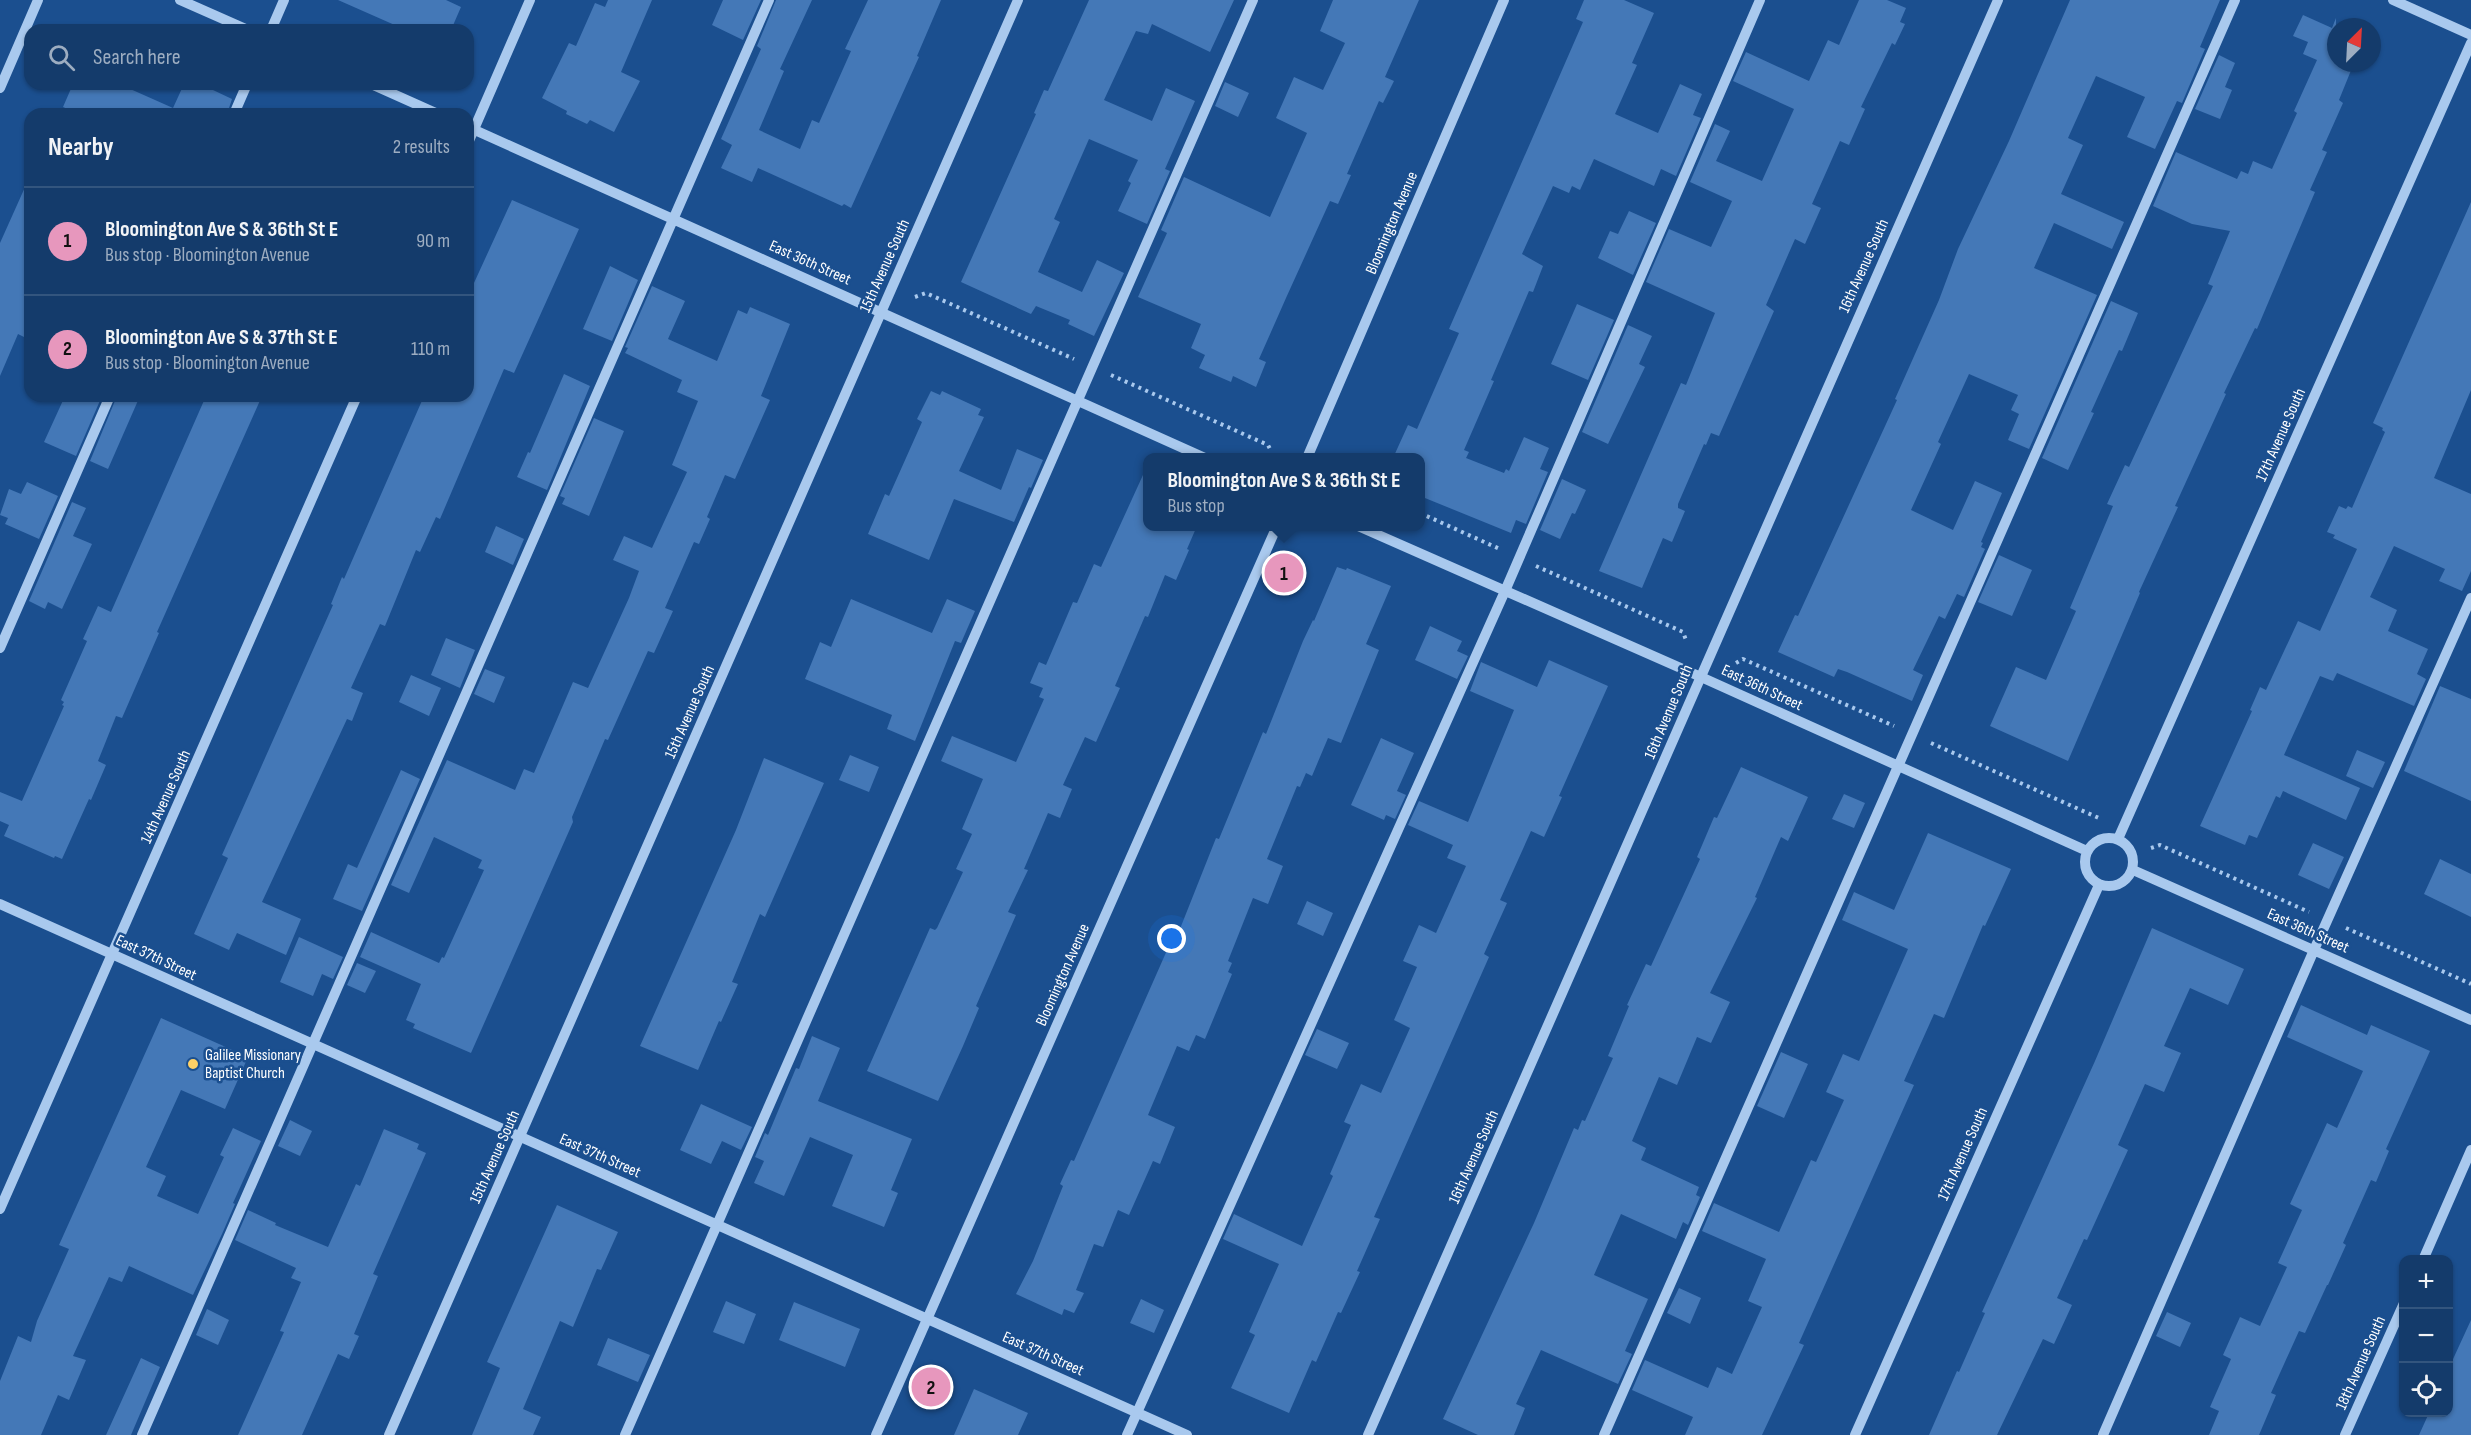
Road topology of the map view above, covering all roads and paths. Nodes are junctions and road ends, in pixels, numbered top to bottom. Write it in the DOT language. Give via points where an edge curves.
graph roads {
  1 [pos="38,0"];
  2 [pos="180,0"];
  3 [pos="284,0"];
  4 [pos="530,0"];
  5 [pos="769,0"];
  6 [pos="1018,0"];
  7 [pos="1253,0"];
  8 [pos="1504,0"];
  9 [pos="1760,0"];
  10 [pos="1998,0"];
  11 [pos="2235,0"];
  12 [pos="2393,0"];
  13 [pos="28,24"];
  14 [pos="234,24"];
  15 [pos="274,24"];
  16 [pos="24,32"];
  17 [pos="2471,35"];
  18 [pos="2471,43"];
  19 [pos="0,88"];
  20 [pos="244,90"];
  21 [pos="384,90"];
  22 [pos="237,108"];
  23 [pos="425,108"];
  24 [pos="474,121"];
  25 [pos="474,129"];
  26 [pos="672,218"];
  27 [pos="882,311"];
  28 [pos="1078,400"];
  29 [pos="107,402"];
  30 [pos="354,402"];
  31 [pos="1194,453"];
  32 [pos="1309,453"];
  33 [pos="1425,515"];
  34 [pos="1275,531"];
  35 [pos="1369,531"];
  36 [pos="1519,558"];
  37 [pos="1504,591"];
  38 [pos="2471,598"];
  39 [pos="1686,640"];
  40 [pos="0,648"];
  41 [pos="1701,677"];
  42 [pos="1899,767"];
  43 [pos="2118,839"];
  44 [pos="2087,851"];
  45 [pos="2133,870"];
  46 [pos="2099,885"];
  47 [pos="0,904"];
  48 [pos="2314,950"];
  49 [pos="113,955"];
  50 [pos="2471,1020"];
  51 [pos="313,1046"];
  52 [pos="520,1137"];
  53 [pos="2471,1150"];
  54 [pos="0,1209"];
  55 [pos="717,1225"];
  56 [pos="2425,1255"];
  57 [pos="2400,1309"];
  58 [pos="928,1318"];
  59 [pos="1137,1413"];
  60 [pos="142,1435"];
  61 [pos="389,1435"];
  62 [pos="625,1435"];
  63 [pos="876,1435"];
  64 [pos="1127,1435"];
  65 [pos="1187,1435"];
  66 [pos="1368,1435"];
  67 [pos="1604,1435"];
  68 [pos="1855,1435"];
  69 [pos="2103,1435"];
  70 [pos="2345,1435"];
  1 -- 13 [label="street"];
  2 -- 14 [label="street"];
  3 -- 15 [label="street"];
  4 -- 24 [label="street"];
  5 -- 26 [label="street"];
  6 -- 27 [label="street, 15th Avenue South"];
  7 -- 28 [label="street"];
  8 -- 32 [label="street, Bloomington Avenue"];
  9 -- 36 [label="street"];
  10 -- 41 [label="street, 16th Avenue South"];
  11 -- 42 [label="street"];
  12 -- 17 [label="street"];
  16 -- 19 [label="street"];
  18 -- 43 [label="street, 17th Avenue South"];
  20 -- 22 [label="street"];
  21 -- 23 [label="street"];
  25 -- 26 [label="street, East 36th Street"];
  26 -- 27 [label="street, East 36th Street"];
  26 -- 51 [label="street"];
  27 -- 28 [label="street, East 36th Street"];
  27 -- 52 [label="street, 15th Avenue South"];
  28 -- 31 [label="street, East 36th Street"];
  28 -- 55 [label="street"];
  29 -- 40 [label="street"];
  30 -- 49 [label="street, 14th Avenue South"];
  33 -- 36 [label="path"];
  34 -- 58 [label="street, Bloomington Avenue"];
  35 -- 37 [label="street, East 36th Street"];
  36 -- 37 [label="street"];
  36 -- 39 [label="path" via="1683,632"];
  37 -- 41 [label="street, East 36th Street"];
  37 -- 59 [label="street"];
  38 -- 48 [label="street"];
  41 -- 42 [label="street, East 36th Street"];
  41 -- 66 [label="street, 16th Avenue South"];
  42 -- 44 [label="street, East 36th Street"];
  42 -- 67 [label="street"];
  43 -- 44 [label="street" via="2105,838"];
  43 -- 45 [label="street" via="2128,847"];
  44 -- 46 [label="street" via="2087,874"];
  45 -- 46 [label="street" via="2118,885"];
  45 -- 48 [label="street, East 36th Street"];
  46 -- 68 [label="street, 17th Avenue South"];
  47 -- 49 [label="street, East 37th Street"];
  48 -- 50 [label="street, East 36th Street"];
  48 -- 69 [label="street"];
  49 -- 51 [label="street, East 37th Street"];
  49 -- 54 [label="street, 14th Avenue South"];
  51 -- 52 [label="street, East 37th Street"];
  51 -- 60 [label="street"];
  52 -- 55 [label="street, East 37th Street"];
  52 -- 61 [label="street, 15th Avenue South"];
  53 -- 56 [label="street"];
  55 -- 58 [label="street, East 37th Street"];
  55 -- 62 [label="street"];
  57 -- 70 [label="street, 18th Avenue South"];
  58 -- 59 [label="street, East 37th Street"];
  58 -- 63 [label="street, Bloomington Avenue"];
  59 -- 64 [label="street"];
  59 -- 65 [label="street, East 37th Street"];
}
